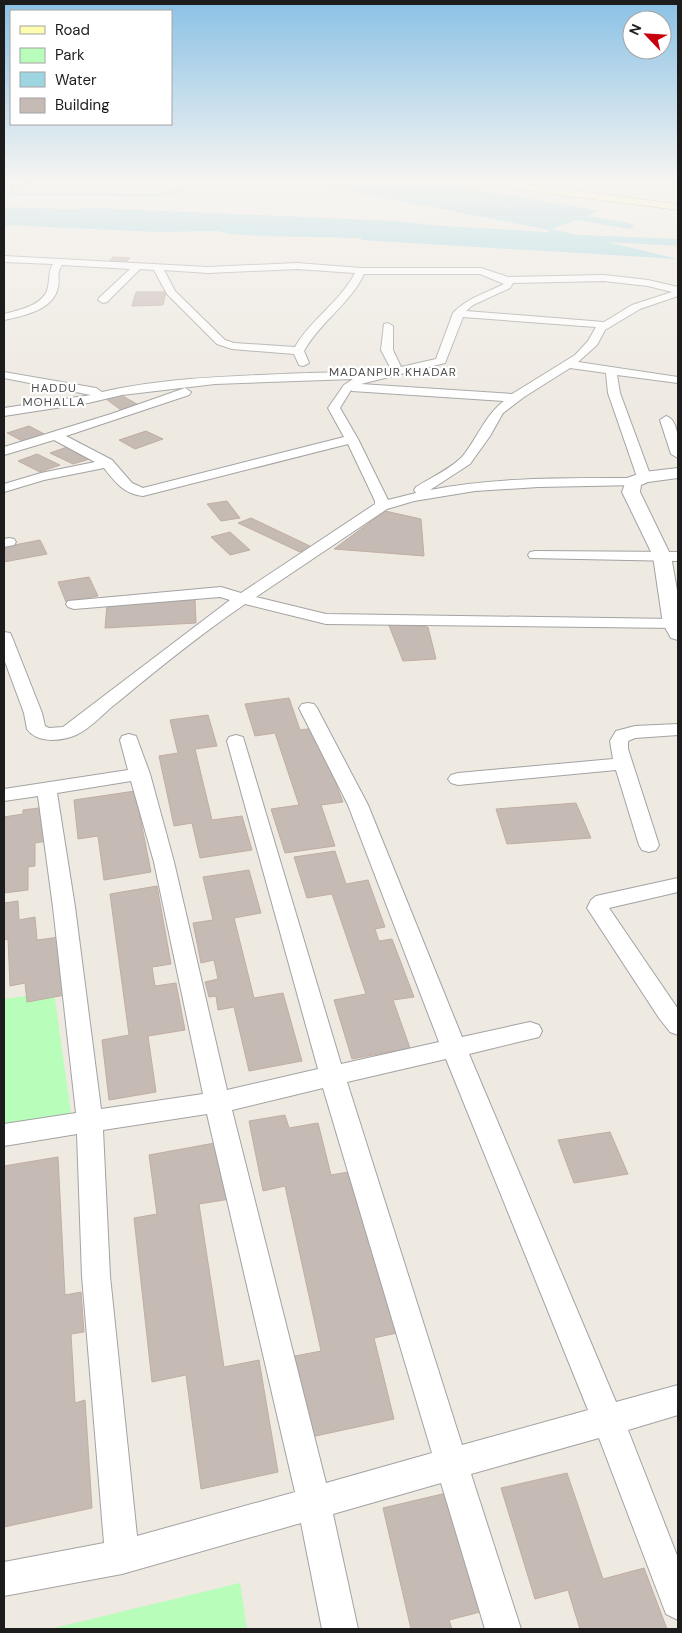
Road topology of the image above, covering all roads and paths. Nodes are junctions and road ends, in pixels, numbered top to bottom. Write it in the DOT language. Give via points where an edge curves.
graph roads {
  1 [pos="8,259"];
  2 [pos="60,262"];
  3 [pos="138,266"];
  4 [pos="158,268"];
  5 [pos="361,271"];
  6 [pos="507,280"];
  7 [pos="678,291"];
  8 [pos="104,300"];
  9 [pos="458,313"];
  10 [pos="4,317"];
  11 [pos="605,325"];
  12 [pos="388,326"];
  13 [pos="298,351"];
  14 [pos="567,364"];
  15 [pos="398,371"];
  16 [pos="611,371"];
  17 [pos="4,375"];
  18 [pos="374,375"];
  19 [pos="310,376"];
  20 [pos="678,380"];
  21 [pos="37,381"];
  22 [pos="215,381"];
  23 [pos="348,387"];
  24 [pos="105,394"];
  25 [pos="515,398"];
  26 [pos="35,407"];
  27 [pos="4,412"];
  28 [pos="666,420"];
  29 [pos="56,436"];
  30 [pos="352,439"];
  31 [pos="4,451"];
  32 [pos="678,454"];
  33 [pos="107,463"];
  34 [pos="678,473"];
  35 [pos="639,480"];
  36 [pos="4,488"];
  37 [pos="411,496"];
  38 [pos="382,506"];
  39 [pos="535,555"];
  40 [pos="670,556"];
  41 [pos="242,599"];
  42 [pos="74,604"];
  43 [pos="676,629"];
  44 [pos="4,640"];
  45 [pos="308,708"];
  46 [pos="678,730"];
  47 [pos="130,740"];
  48 [pos="236,741"];
  49 [pos="624,764"];
  50 [pos="140,774"];
  51 [pos="458,779"];
  52 [pos="47,788"];
  53 [pos="4,795"];
  54 [pos="649,845"];
  55 [pos="678,885"];
  56 [pos="678,1026"];
  57 [pos="530,1031"];
  58 [pos="454,1048"];
  59 [pos="331,1076"];
  60 [pos="217,1102"];
  61 [pos="90,1122"];
  62 [pos="4,1135"];
  63 [pos="678,1400"];
  64 [pos="608,1420"];
  65 [pos="452,1463"];
  66 [pos="314,1502"];
  67 [pos="122,1557"];
  68 [pos="4,1579"];
  69 [pos="678,1602"];
  70 [pos="340,1629"];
  71 [pos="503,1629"];
  1 -- 2 [label="street"];
  2 -- 3 [label="street"];
  2 -- 10 [label="street" via="53,271 53,289 47,300"];
  3 -- 4 [label="street"];
  3 -- 8 [label="street"];
  4 -- 5 [label="street" via="218,270 296,266"];
  4 -- 13 [label="street" via="171,292 221,342 232,346"];
  5 -- 6 [label="street" via="481,271"];
  5 -- 13 [label="street" via="348,292 314,328"];
  6 -- 7 [label="street" via="604,278 648,283"];
  6 -- 9 [label="street" via="506,286 469,302"];
  7 -- 11 [label="street" via="636,307"];
  9 -- 11 [label="street"];
  9 -- 15 [label="street" via="441,361"];
  11 -- 14 [label="street" via="597,332 593,343"];
  12 -- 15 [label="street" via="387,350"];
  13 -- 19 [label="street"];
  14 -- 16 [label="street"];
  14 -- 25 [label="street"];
  15 -- 18 [label="street"];
  16 -- 20 [label="street"];
  16 -- 35 [label="street" via="614,393"];
  17 -- 21 [label="street"];
  18 -- 19 [label="street"];
  18 -- 23 [label="street"];
  19 -- 22 [label="street"];
  21 -- 24 [label="street"];
  21 -- 26 [label="street" via="30,388"];
  22 -- 24 [label="street"];
  22 -- 29 [label="street"];
  23 -- 25 [label="street"];
  23 -- 30 [label="street" via="334,408"];
  24 -- 26 [label="street"];
  25 -- 37 [label="street" via="498,411 465,461"];
  26 -- 27 [label="street"];
  28 -- 32 [label="street"];
  29 -- 31 [label="street"];
  29 -- 33 [label="street"];
  30 -- 33 [label="street" via="143,492 122,482"];
  30 -- 38 [label="street"];
  33 -- 36 [label="street"];
  34 -- 35 [label="street"];
  35 -- 37 [label="street" via="481,486"];
  35 -- 40 [label="street" via="631,492"];
  37 -- 38 [label="street"];
  38 -- 41 [label="street"];
  39 -- 40 [label="street"];
  40 -- 43 [label="street"];
  41 -- 42 [label="street" via="221,592"];
  41 -- 43 [label="street" via="326,619"];
  41 -- 44 [label="street" via="68,732 45,734 36,729 33,713"];
  45 -- 58 [label="street" via="358,805"];
  46 -- 49 [label="street" via="623,735 619,750"];
  47 -- 50 [label="street"];
  48 -- 59 [label="street"];
  49 -- 51 [label="street"];
  49 -- 54 [label="street"];
  50 -- 52 [label="street"];
  50 -- 60 [label="street" via="164,862"];
  52 -- 53 [label="street"];
  52 -- 61 [label="street"];
  55 -- 56 [label="street" via="604,901 598,908"];
  57 -- 58 [label="street"];
  58 -- 59 [label="street"];
  58 -- 64 [label="street"];
  59 -- 60 [label="street"];
  59 -- 65 [label="street"];
  60 -- 61 [label="street"];
  60 -- 66 [label="street"];
  61 -- 62 [label="street"];
  61 -- 67 [label="street" via="96,1276"];
  63 -- 64 [label="street"];
  64 -- 65 [label="street"];
  64 -- 69 [label="street"];
  65 -- 66 [label="street"];
  65 -- 71 [label="street"];
  66 -- 67 [label="street"];
  66 -- 70 [label="street"];
  67 -- 68 [label="street"];
}
